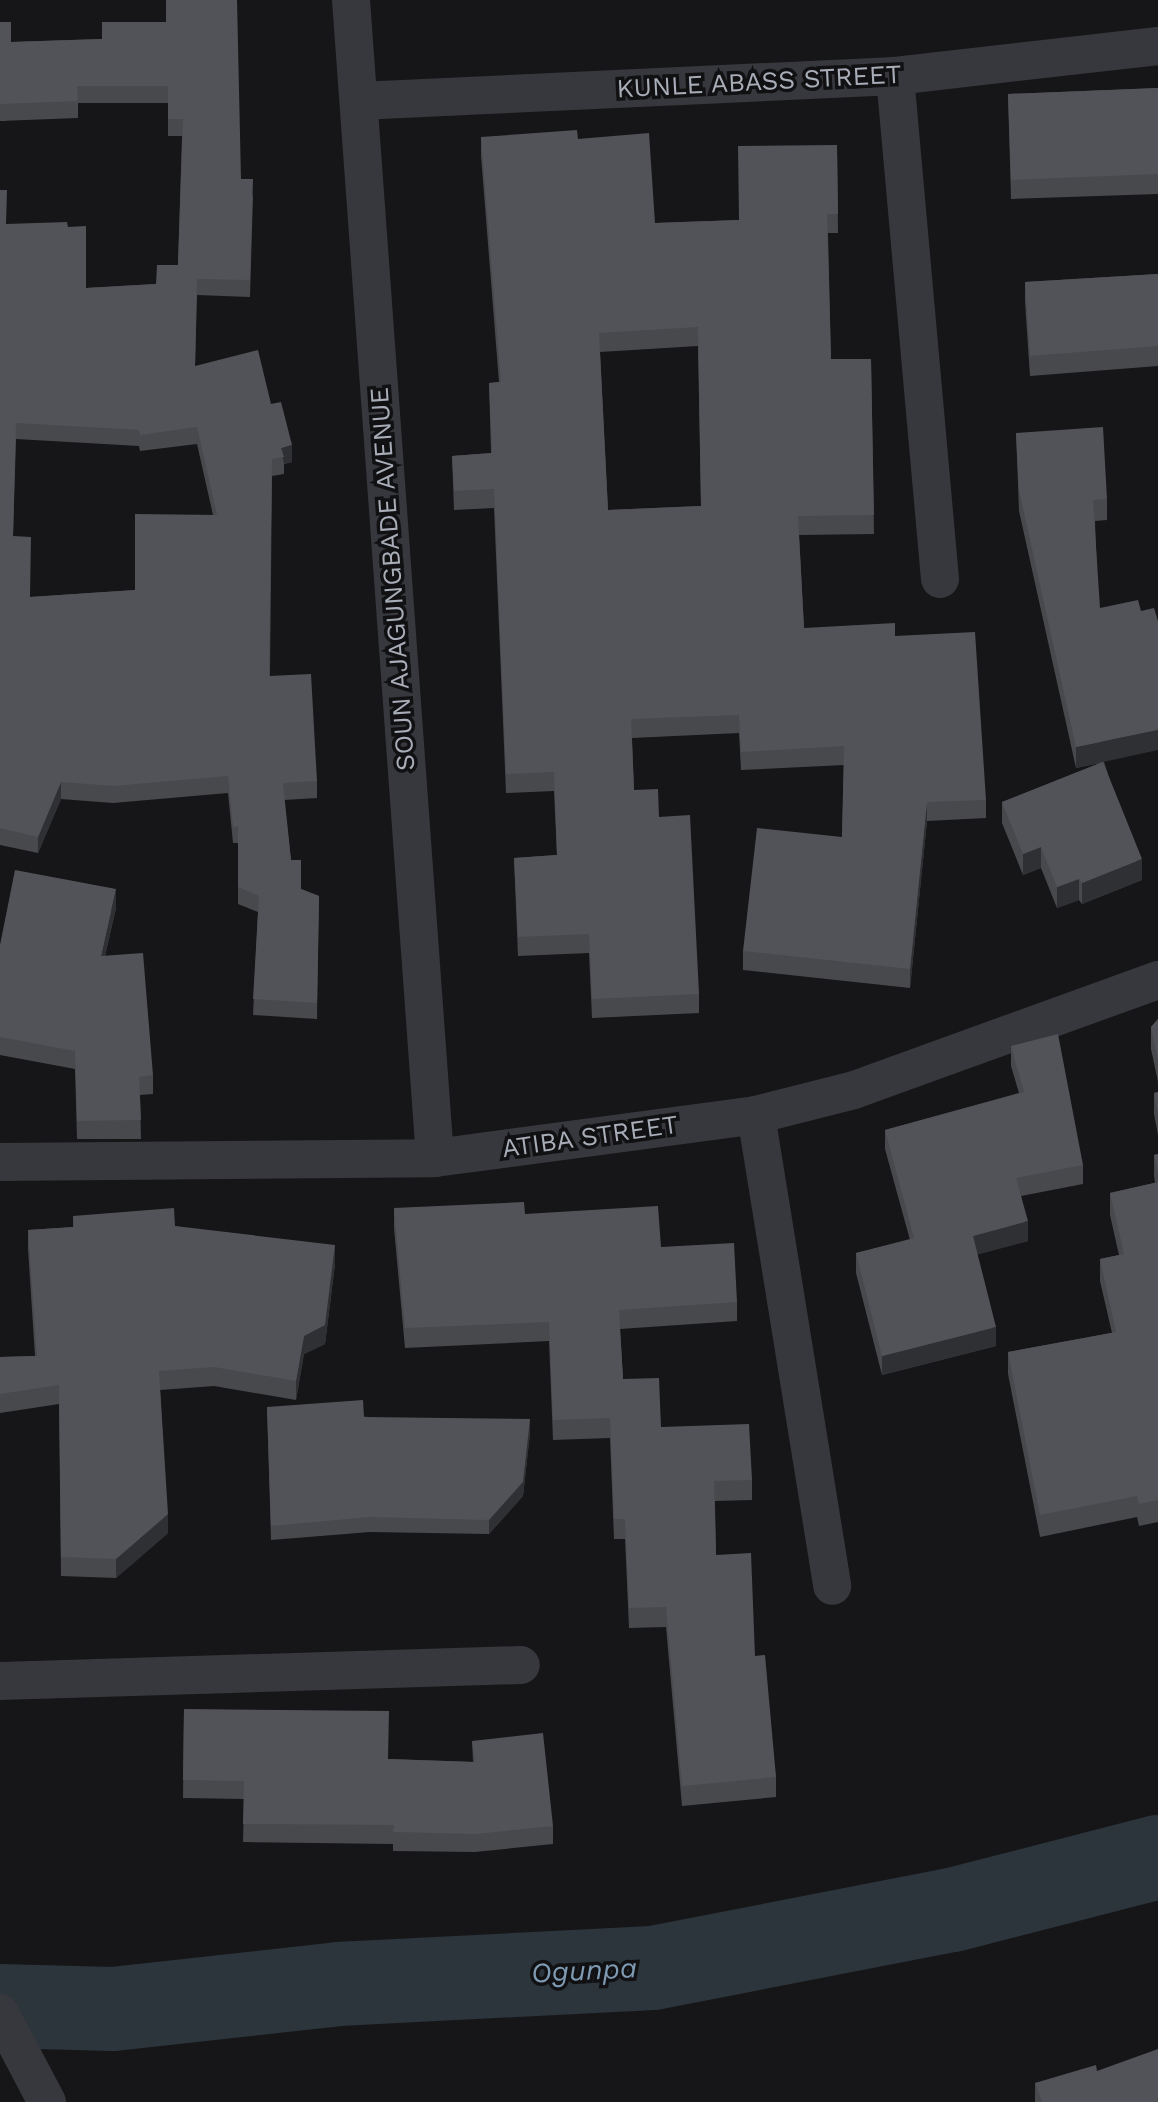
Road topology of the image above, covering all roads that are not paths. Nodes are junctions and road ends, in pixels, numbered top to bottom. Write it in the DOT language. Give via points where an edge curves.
graph roads {
  1 [pos="351,0"];
  2 [pos="1158,46"];
  3 [pos="895,76"];
  4 [pos="359,101"];
  5 [pos="940,579"];
  6 [pos="1158,980"];
  7 [pos="756,1115"];
  8 [pos="435,1158"];
  9 [pos="0,1162"];
  10 [pos="832,1586"];
  11 [pos="521,1665"];
  12 [pos="0,1681"];
  13 [pos="0,2013"];
  14 [pos="47,2102"];
  1 -- 4 [label="street, SOUN AJAGUNGBADE AVENUE"];
  2 -- 3 [label="street, KUNLE ABASS STREET"];
  3 -- 4 [label="street, KUNLE ABASS STREET"];
  3 -- 5 [label="street"];
  4 -- 8 [label="street, SOUN AJAGUNGBADE AVENUE"];
  6 -- 7 [label="street, ATIBA STREET" via="854,1090"];
  7 -- 8 [label="street, ATIBA STREET"];
  7 -- 10 [label="street"];
  8 -- 9 [label="street, ATIBA STREET"];
  11 -- 12 [label="street"];
  13 -- 14 [label="street"];
}
